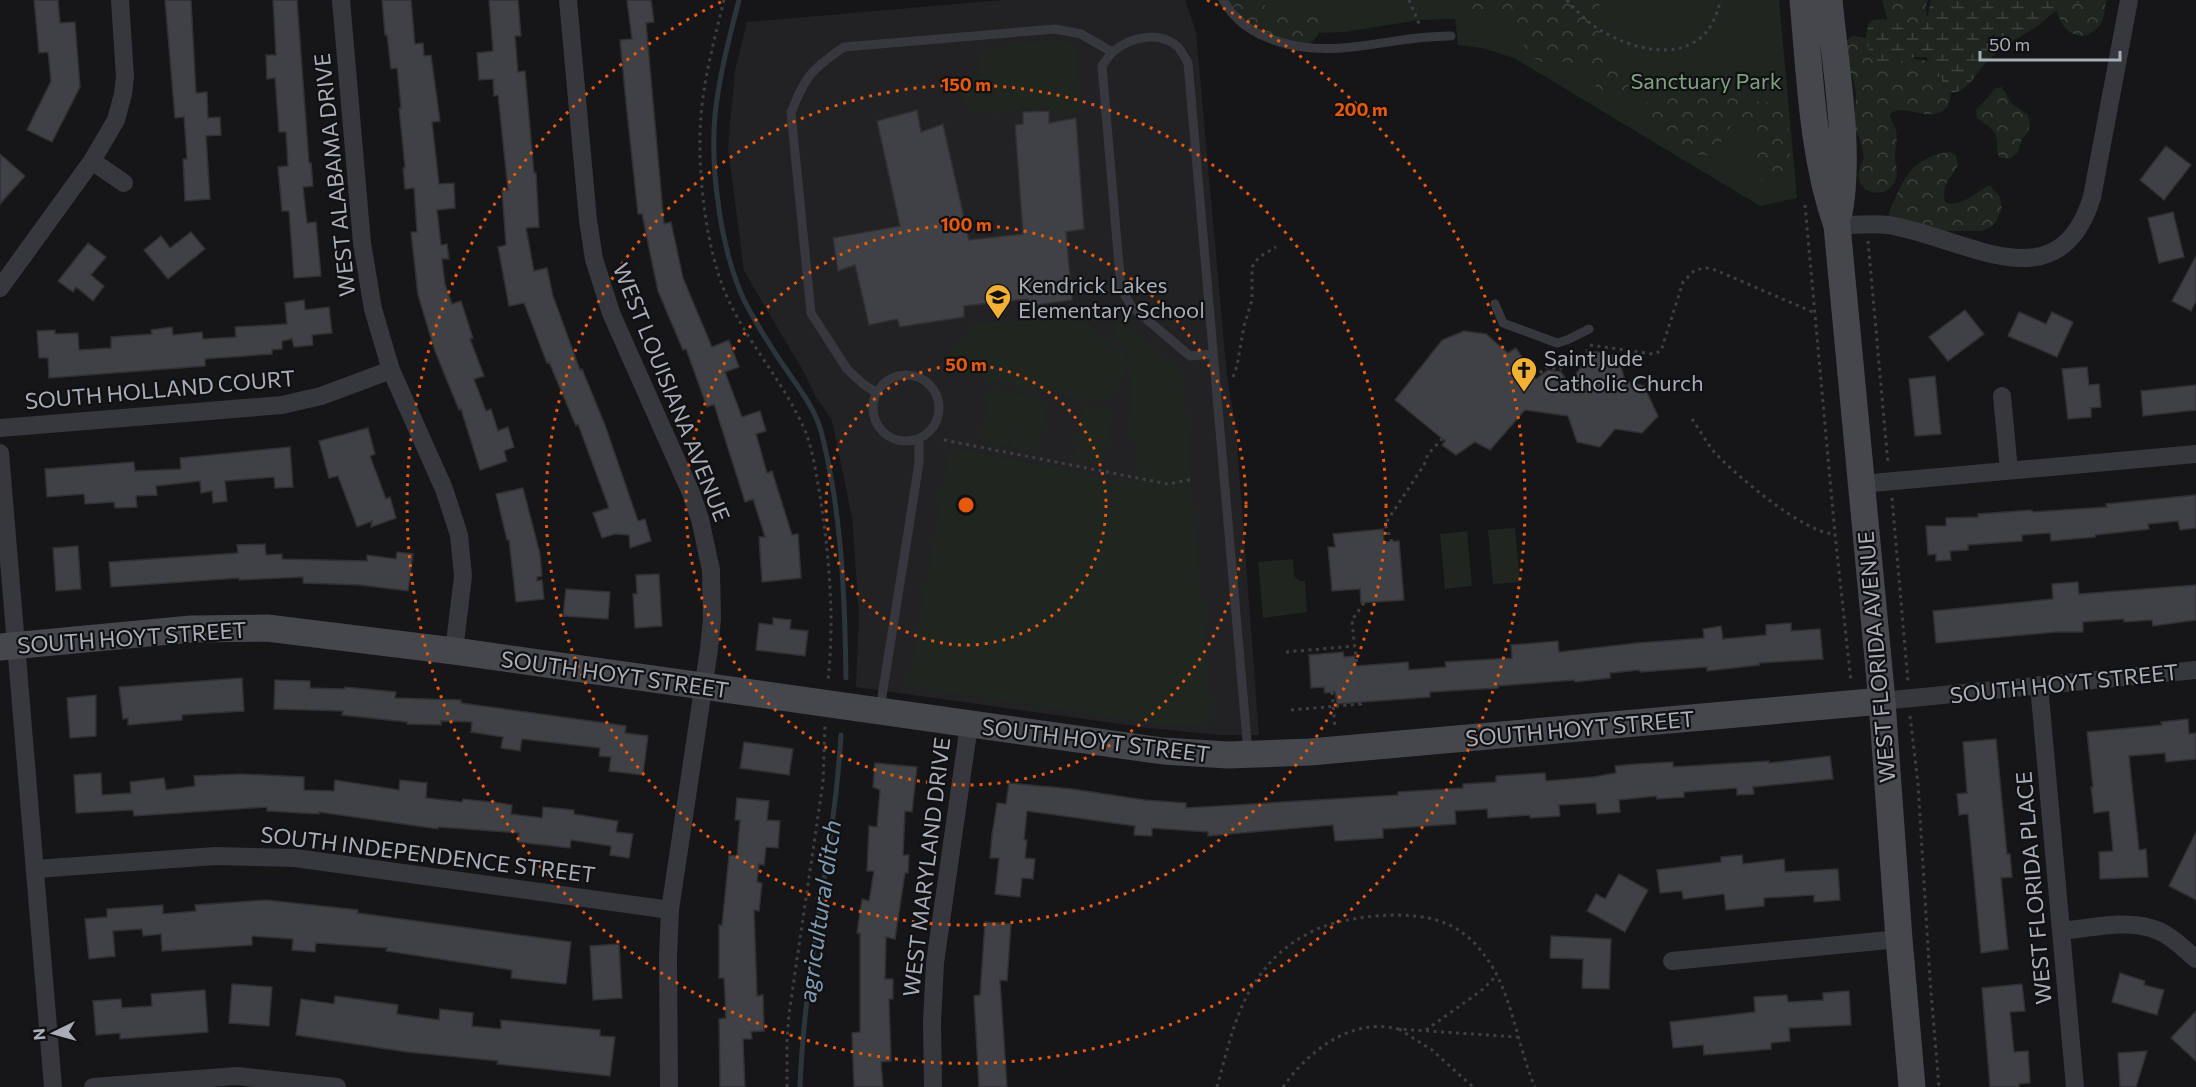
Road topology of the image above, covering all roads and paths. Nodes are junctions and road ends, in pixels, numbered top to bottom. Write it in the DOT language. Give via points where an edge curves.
graph roads {
  1 [pos="120,0"];
  2 [pos="341,0"];
  3 [pos="568,0"];
  4 [pos="724,0"];
  5 [pos="1223,0"];
  6 [pos="1409,0"];
  7 [pos="1567,0"];
  8 [pos="1720,0"];
  9 [pos="1803,0"];
  10 [pos="1829,0"];
  11 [pos="2129,0"];
  12 [pos="1451,36"];
  13 [pos="1422,37"];
  14 [pos="1112,52"];
  15 [pos="92,161"];
  16 [pos="124,183"];
  17 [pos="1804,195"];
  18 [pos="1866,225"];
  19 [pos="1837,226"];
  20 [pos="1276,247"];
  21 [pos="0,288"];
  22 [pos="1495,304"];
  23 [pos="1815,313"];
  24 [pos="1589,329"];
  25 [pos="1582,345"];
  26 [pos="1576,347"];
  27 [pos="1213,354"];
  28 [pos="391,370"];
  29 [pos="1532,372"];
  30 [pos="1233,377"];
  31 [pos="877,393"];
  32 [pos="2002,396"];
  33 [pos="1692,419"];
  34 [pos="0,428"];
  35 [pos="919,438"];
  36 [pos="1442,439"];
  37 [pos="944,440"];
  38 [pos="0,453"];
  39 [pos="2196,454"];
  40 [pos="2009,470"];
  41 [pos="1194,479"];
  42 [pos="1890,482"];
  43 [pos="1861,484"];
  44 [pos="1835,534"];
  45 [pos="1392,542"];
  46 [pos="1364,603"];
  47 [pos="9,646"];
  48 [pos="1354,646"];
  49 [pos="454,651"];
  50 [pos="1286,652"];
  51 [pos="2196,670"];
  52 [pos="2039,685"];
  53 [pos="705,687"];
  54 [pos="1332,692"];
  55 [pos="1909,698"];
  56 [pos="1882,701"];
  57 [pos="825,704"];
  58 [pos="1853,704"];
  59 [pos="1333,706"];
  60 [pos="1291,710"];
  61 [pos="880,712"];
  62 [pos="969,725"];
  63 [pos="1335,728"];
  64 [pos="1248,755"];
  65 [pos="36,869"];
  66 [pos="670,910"];
  67 [pos="2062,931"];
  68 [pos="1899,939"];
  69 [pos="2196,959"];
  70 [pos="1672,961"];
  71 [pos="1497,975"];
  72 [pos="1398,1029"];
  73 [pos="1425,1031"];
  74 [pos="1516,1037"];
  75 [pos="53,1087"];
  76 [pos="93,1087"];
  77 [pos="337,1087"];
  78 [pos="669,1087"];
  79 [pos="787,1087"];
  80 [pos="933,1087"];
  81 [pos="1217,1087"];
  82 [pos="1283,1087"];
  83 [pos="1473,1087"];
  84 [pos="1535,1087"];
  85 [pos="1912,1087"];
  86 [pos="1939,1087"];
  87 [pos="2076,1087"];
  1 -- 15 [label="street" via="123,94 116,120"];
  2 -- 28 [label="street, WEST ALABAMA DRIVE" via="367,280"];
  3 -- 53 [label="street, WEST LOUISIANA AVENUE" via="596,269 691,493 708,551 712,620"];
  4 -- 57 [label="path" via="701,115 705,210 719,276 733,309 803,425 810,448 821,507 831,624"];
  5 -- 13 [label="lane" via="1249,28 1270,39 1304,48 1346,49"];
  6 -- 13 [label="path"];
  7 -- 8 [label="path" via="1604,32 1640,47 1667,50 1698,41 1714,23"];
  9 -- 19 [label="street, WEST FLORIDA AVENUE" via="1818,152"];
  10 -- 19 [label="street, WEST FLORIDA AVENUE" via="1842,156"];
  11 -- 18 [label="street" via="2092,197 2080,228 2067,243 2041,257 2013,258 1901,228"];
  12 -- 13 [label="lane"];
  14 -- 27 [label="lane" via="1102,66 1121,289 1132,307 1190,356"];
  14 -- 27 [label="lane" via="1128,42 1160,37 1177,46 1188,63"];
  14 -- 31 [label="lane" via="1081,34 1055,29 844,47 819,64 802,86 791,113 811,313 847,369"];
  15 -- 16 [label="street"];
  15 -- 21 [label="street"];
  17 -- 23 [label="path"];
  18 -- 19 [label="street"];
  18 -- 42 [label="path"];
  19 -- 43 [label="street, WEST FLORIDA AVENUE"];
  20 -- 30 [label="path" via="1259,256 1252,267 1252,300"];
  22 -- 24 [label="lane" via="1503,323 1551,342 1562,342"];
  23 -- 25 [label="path" via="1724,273 1700,268 1683,282 1658,353"];
  23 -- 44 [label="path"];
  26 -- 29 [label="path" via="1560,369 1546,367 1541,372"];
  27 -- 64 [label="lane"];
  28 -- 34 [label="street, SOUTH HOLLAND COURT" via="321,396 282,405"];
  28 -- 49 [label="street, WEST ALABAMA DRIVE" via="444,489 459,535 463,576"];
  31 -- 35 [label="lane" via="873,407 880,428 898,440"];
  31 -- 35 [label="lane" via="889,379 899,375 921,378 930,384 939,403 939,414 928,433"];
  32 -- 40 [label="street"];
  33 -- 44 [label="path" via="1716,454 1762,495 1818,530"];
  35 -- 61 [label="lane" via="919,463"];
  36 -- 45 [label="path" via="1428,454 1385,524"];
  37 -- 41 [label="path" via="1168,484"];
  38 -- 47 [label="street"];
  39 -- 40 [label="street"];
  40 -- 42 [label="street"];
  42 -- 43 [label="street"];
  42 -- 55 [label="path"];
  43 -- 56 [label="street, WEST FLORIDA AVENUE"];
  44 -- 58 [label="path"];
  46 -- 48 [label="path" via="1352,620"];
  47 -- 49 [label="street, SOUTH HOYT STREET" via="232,627 307,632"];
  47 -- 65 [label="street"];
  48 -- 50 [label="path"];
  48 -- 59 [label="path" via="1360,704"];
  49 -- 53 [label="street, SOUTH HOYT STREET"];
  51 -- 52 [label="street, SOUTH HOYT STREET"];
  52 -- 55 [label="street, SOUTH HOYT STREET"];
  52 -- 67 [label="street, WEST FLORIDA PLACE"];
  53 -- 57 [label="street, SOUTH HOYT STREET"];
  53 -- 66 [label="street, WEST LOUISIANA AVENUE"];
  54 -- 59 [label="path"];
  55 -- 56 [label="street, SOUTH HOYT STREET"];
  55 -- 86 [label="path"];
  56 -- 58 [label="street, SOUTH HOYT STREET"];
  56 -- 68 [label="street, WEST FLORIDA AVENUE"];
  57 -- 61 [label="street, SOUTH HOYT STREET"];
  57 -- 79 [label="path" via="823,782 789,1014"];
  58 -- 64 [label="street, SOUTH HOYT STREET"];
  59 -- 60 [label="path"];
  59 -- 63 [label="path"];
  61 -- 62 [label="street, SOUTH HOYT STREET"];
  62 -- 64 [label="street, SOUTH HOYT STREET" via="1163,751"];
  62 -- 80 [label="street, WEST MARYLAND DRIVE" via="935,963"];
  65 -- 66 [label="street, SOUTH INDEPENDENCE STREET" via="205,856 295,858"];
  65 -- 75 [label="street"];
  66 -- 78 [label="street, WEST LOUISIANA AVENUE"];
  67 -- 69 [label="street" via="2146,927 2176,941"];
  67 -- 87 [label="street, WEST FLORIDA PLACE"];
  68 -- 70 [label="street"];
  68 -- 85 [label="street, WEST FLORIDA AVENUE"];
  71 -- 73 [label="path"];
  71 -- 74 [label="path"];
  71 -- 81 [label="path" via="1475,944 1435,919 1370,917 1322,927 1279,954 1249,989 1231,1033"];
  72 -- 73 [label="path"];
  72 -- 82 [label="path" via="1361,1028 1329,1042 1302,1062"];
  72 -- 83 [label="path" via="1432,1050"];
  73 -- 74 [label="path"];
  74 -- 84 [label="path"];
  76 -- 77 [label="street" via="237,1076"];
}
